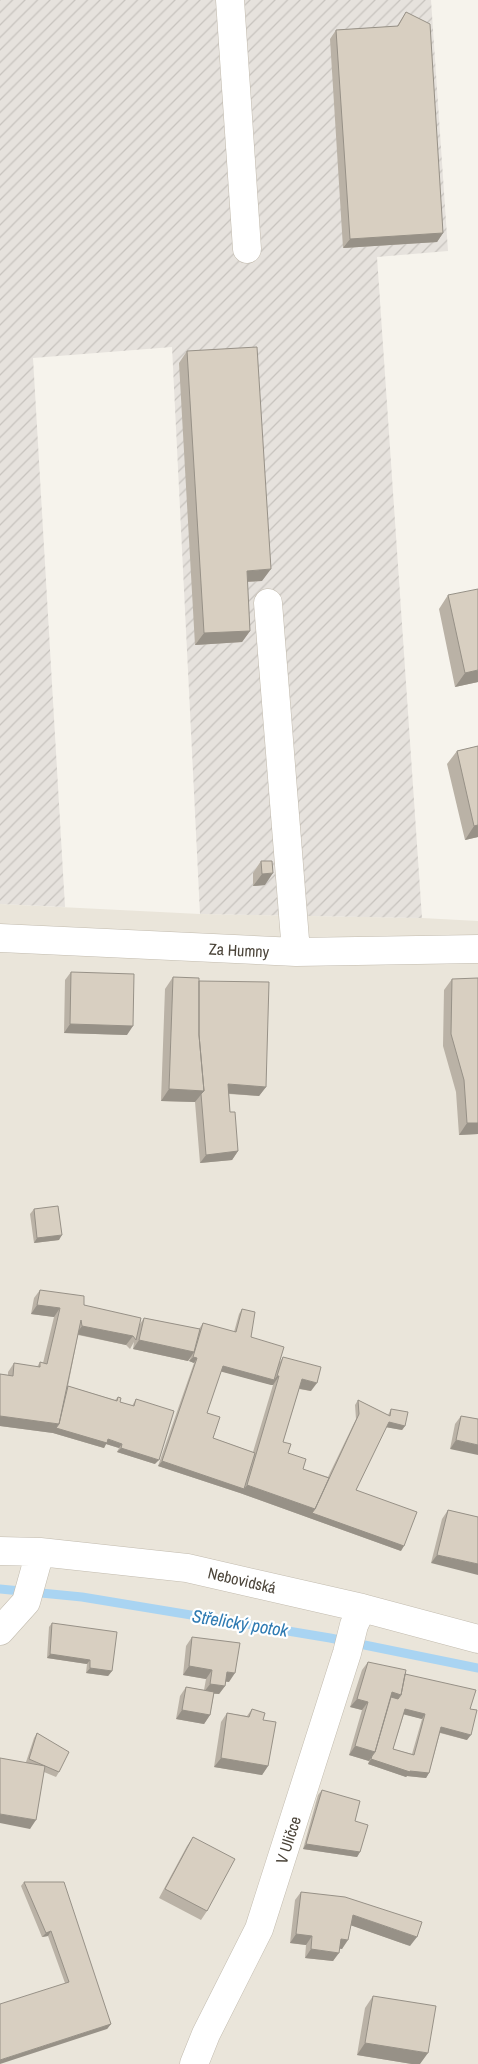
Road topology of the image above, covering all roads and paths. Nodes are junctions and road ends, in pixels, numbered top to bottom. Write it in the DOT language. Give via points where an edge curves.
graph roads {
  1 [pos="230,0"];
  2 [pos="247,249"];
  3 [pos="268,603"];
  4 [pos="0,938"];
  5 [pos="478,950"];
  6 [pos="296,952"];
  7 [pos="0,1551"];
  8 [pos="40,1552"];
  9 [pos="15,1607"];
  10 [pos="362,1608"];
  11 [pos="478,1639"];
  12 [pos="194,2064"];
  1 -- 2 [label="street"];
  3 -- 6 [label="street"];
  4 -- 6 [label="street, Za Humny"];
  5 -- 6 [label="street, Za Humny"];
  7 -- 8 [label="street, Nebovidská"];
  8 -- 9 [label="street"];
  8 -- 10 [label="street, Nebovidská" via="187,1568"];
  10 -- 11 [label="street, Nebovidská"];
  10 -- 12 [label="street, V Uličce" via="259,1929"];
}
